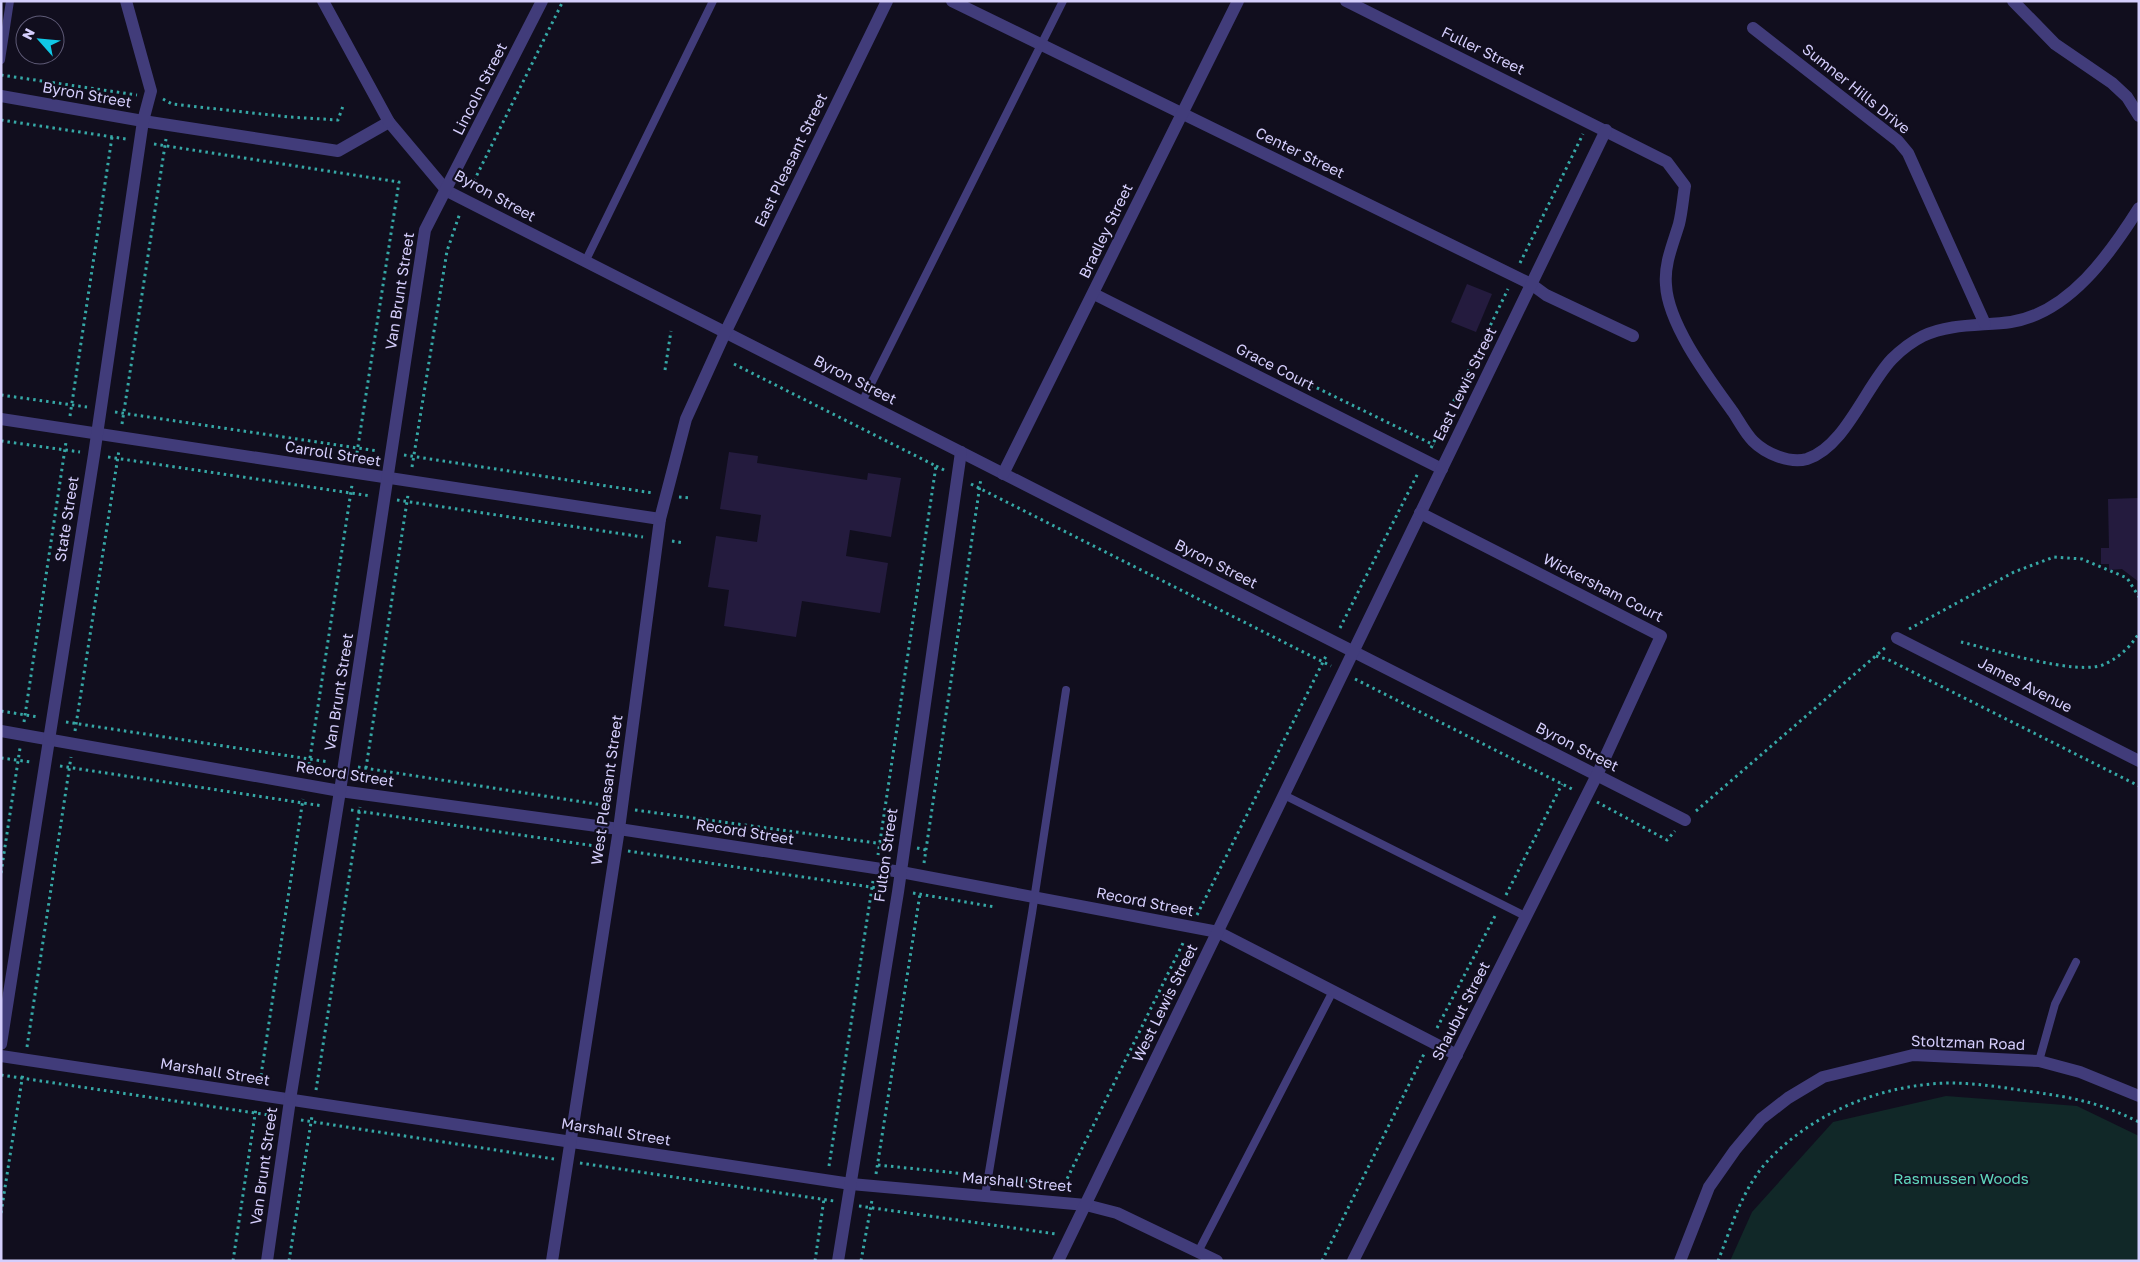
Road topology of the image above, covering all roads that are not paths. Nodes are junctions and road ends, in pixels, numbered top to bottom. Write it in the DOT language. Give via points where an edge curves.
graph roads {
  1 [pos="10,1"];
  2 [pos="126,1"];
  3 [pos="323,1"];
  4 [pos="542,1"];
  5 [pos="713,1"];
  6 [pos="887,1"];
  7 [pos="952,1"];
  8 [pos="1063,1"];
  9 [pos="1238,1"];
  10 [pos="1346,1"];
  11 [pos="2013,1"];
  12 [pos="1753,28"];
  13 [pos="1042,45"];
  14 [pos="1,60"];
  15 [pos="1,96"];
  16 [pos="1182,113"];
  17 [pos="2139,116"];
  18 [pos="143,121"];
  19 [pos="389,122"];
  20 [pos="1606,130"];
  21 [pos="447,191"];
  22 [pos="2139,208"];
  23 [pos="585,262"];
  24 [pos="1531,284"];
  25 [pos="1094,294"];
  26 [pos="1985,324"];
  27 [pos="725,333"];
  28 [pos="1633,336"];
  29 [pos="862,402"];
  30 [pos="1,419"];
  31 [pos="97,435"];
  32 [pos="961,452"];
  33 [pos="1442,469"];
  34 [pos="1003,474"];
  35 [pos="388,478"];
  36 [pos="1420,512"];
  37 [pos="660,519"];
  38 [pos="1897,638"];
  39 [pos="1353,652"];
  40 [pos="1066,690"];
  41 [pos="1,731"];
  42 [pos="49,739"];
  43 [pos="2139,761"];
  44 [pos="1597,776"];
  45 [pos="340,791"];
  46 [pos="1284,795"];
  47 [pos="1686,820"];
  48 [pos="619,829"];
  49 [pos="901,872"];
  50 [pos="1034,897"];
  51 [pos="1526,916"];
  52 [pos="1218,932"];
  53 [pos="2076,962"];
  54 [pos="1332,991"];
  55 [pos="1,1044"];
  56 [pos="1456,1055"];
  57 [pos="1,1056"];
  58 [pos="2039,1061"];
  59 [pos="2139,1096"];
  60 [pos="290,1100"];
  61 [pos="572,1141"];
  62 [pos="851,1184"];
  63 [pos="985,1196"];
  64 [pos="1086,1205"];
  65 [pos="1198,1252"];
  66 [pos="266,1261"];
  67 [pos="552,1261"];
  68 [pos="838,1261"];
  69 [pos="1058,1261"];
  70 [pos="1217,1261"];
  71 [pos="1353,1261"];
  72 [pos="1680,1261"];
  1 -- 14 [label="lane"];
  2 -- 18 [label="street, State Street" via="151,90"];
  3 -- 19 [label="street"];
  4 -- 21 [label="street, Lincoln Street"];
  5 -- 23 [label="lane"];
  6 -- 27 [label="street, East Pleasant Street"];
  7 -- 13 [label="street, Center Street"];
  8 -- 13 [label="lane"];
  9 -- 16 [label="street, Bradley Street"];
  10 -- 20 [label="street, Fuller Street"];
  11 -- 17 [label="street" via="2055,44 2112,82"];
  12 -- 26 [label="street, Sumner Hills Drive" via="1898,141 1908,153"];
  13 -- 16 [label="street, Center Street"];
  13 -- 29 [label="lane"];
  15 -- 18 [label="street, Byron Street"];
  16 -- 24 [label="street, Center Street"];
  16 -- 25 [label="street, Bradley Street"];
  18 -- 19 [label="street, Byron Street" via="338,151"];
  18 -- 31 [label="street, State Street"];
  19 -- 21 [label="street, Byron Street"];
  20 -- 24 [label="street, East Lewis Street"];
  20 -- 26 [label="street, Fuller Street" via="1667,162 1685,186 1668,260 1666,285 1671,308 1718,392 1753,441 1773,455 1806,459 1821,451 1837,436 1891,360 1905,347 1925,335"];
  21 -- 23 [label="street, Byron Street"];
  21 -- 35 [label="street, Van Brunt Street" via="425,230"];
  22 -- 26 [label="street, Fuller Street" via="2084,282 2067,297 2031,318"];
  23 -- 27 [label="street, Byron Street"];
  24 -- 28 [label="street, Center Street" via="1546,295"];
  24 -- 33 [label="street, East Lewis Street"];
  25 -- 33 [label="street, Grace Court"];
  25 -- 34 [label="street, Bradley Street"];
  27 -- 29 [label="street, Byron Street"];
  27 -- 37 [label="street, West Pleasant Street" via="686,419"];
  29 -- 32 [label="street, Byron Street"];
  30 -- 31 [label="street, Carroll Street"];
  31 -- 35 [label="street, Carroll Street"];
  31 -- 42 [label="street, State Street"];
  32 -- 34 [label="street, Byron Street"];
  32 -- 49 [label="street, Fulton Street"];
  33 -- 36 [label="street, East Lewis Street"];
  34 -- 39 [label="street, Byron Street"];
  35 -- 37 [label="street, Carroll Street"];
  35 -- 45 [label="street, Van Brunt Street"];
  36 -- 39 [label="street, East Lewis Street"];
  36 -- 44 [label="street, Wickersham Court" via="1661,636"];
  37 -- 48 [label="street, West Pleasant Street"];
  38 -- 43 [label="street, James Avenue"];
  39 -- 44 [label="street, Byron Street"];
  39 -- 46 [label="street, West Lewis Street"];
  40 -- 50 [label="lane"];
  41 -- 42 [label="street, Record Street"];
  42 -- 45 [label="street, Record Street"];
  42 -- 55 [label="street, State Street"];
  44 -- 47 [label="street, Byron Street"];
  44 -- 51 [label="street, Shaubut Street"];
  45 -- 48 [label="street, Record Street"];
  45 -- 60 [label="street, Van Brunt Street"];
  46 -- 51 [label="lane"];
  46 -- 52 [label="street, West Lewis Street"];
  48 -- 49 [label="street, Record Street"];
  48 -- 61 [label="street, West Pleasant Street"];
  49 -- 50 [label="street, Record Street"];
  49 -- 62 [label="street, Fulton Street"];
  50 -- 52 [label="street, Record Street"];
  50 -- 63 [label="lane"];
  51 -- 56 [label="street, Shaubut Street"];
  52 -- 54 [label="street, Record Street"];
  52 -- 64 [label="street, West Lewis Street"];
  53 -- 58 [label="lane" via="2055,1004"];
  54 -- 56 [label="street, Record Street"];
  54 -- 65 [label="lane"];
  56 -- 71 [label="street, Shaubut Street"];
  57 -- 60 [label="street, Marshall Street"];
  58 -- 59 [label="street, Stoltzman Road" via="2080,1072"];
  58 -- 72 [label="street, Stoltzman Road" via="1913,1055 1822,1077 1761,1120 1734,1150 1709,1187"];
  60 -- 61 [label="street, Marshall Street"];
  60 -- 66 [label="street, Van Brunt Street"];
  61 -- 62 [label="street, Marshall Street"];
  61 -- 67 [label="street, West Pleasant Street"];
  62 -- 63 [label="street, Marshall Street"];
  62 -- 68 [label="street, Fulton Street"];
  63 -- 64 [label="street, Marshall Street"];
  64 -- 65 [label="street, Marshall Street" via="1117,1213"];
  64 -- 69 [label="street, West Lewis Street"];
  65 -- 70 [label="street, Marshall Street"];
}
